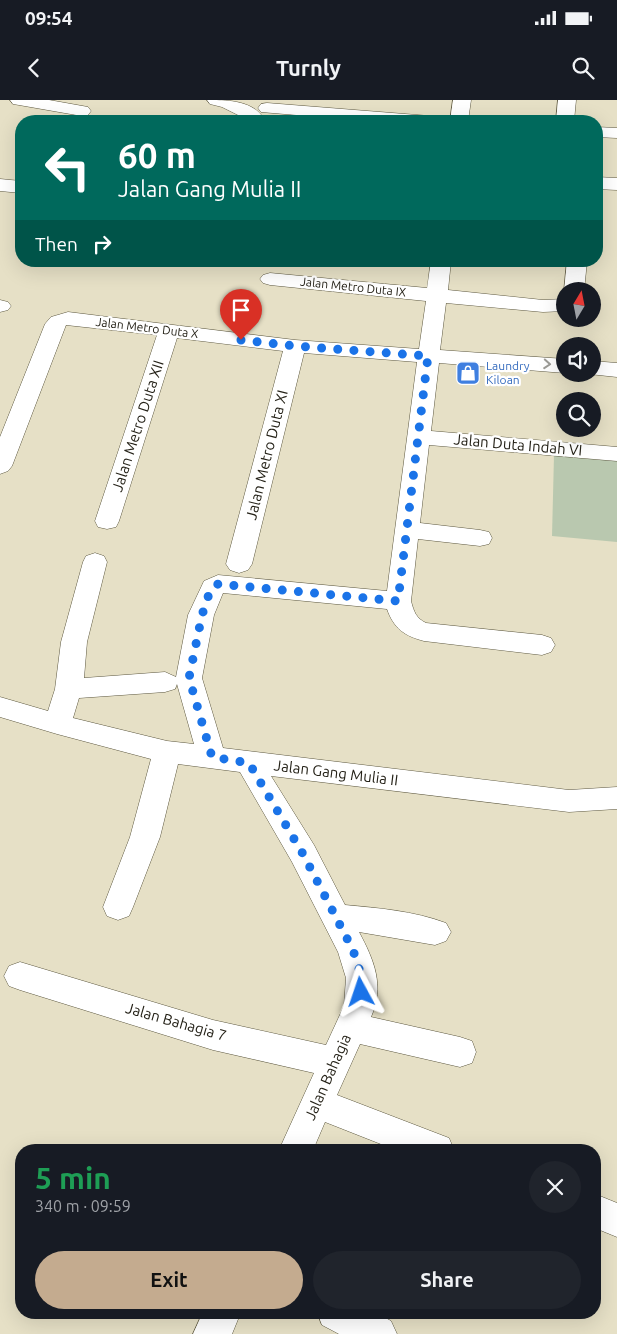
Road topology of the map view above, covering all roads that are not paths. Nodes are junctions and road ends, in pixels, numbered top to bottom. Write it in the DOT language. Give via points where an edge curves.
graph roads {
  1 [pos="19,100"];
  2 [pos="216,100"];
  3 [pos="462,100"];
  4 [pos="567,100"];
  5 [pos="351,107"];
  6 [pos="267,108"];
  7 [pos="82,111"];
  8 [pos="251,115"];
  9 [pos="396,115"];
  10 [pos="460,115"];
  11 [pos="566,115"];
  12 [pos="603,132"];
  13 [pos="617,133"];
  14 [pos="603,183"];
  15 [pos="617,184"];
  16 [pos="0,185"];
  17 [pos="15,186"];
  18 [pos="440,267"];
  19 [pos="576,267"];
  20 [pos="270,279"];
  21 [pos="575,282"];
  22 [pos="436,296"];
  23 [pos="556,305"];
  24 [pos="169,331"];
  25 [pos="295,346"];
  26 [pos="428,356"];
  27 [pos="556,365"];
  28 [pos="601,369"];
  29 [pos="617,370"];
  30 [pos="418,437"];
  31 [pos="617,454"];
  32 [pos="0,466"];
  33 [pos="107,521"];
  34 [pos="407,530"];
  35 [pos="480,538"];
  36 [pos="95,562"];
  37 [pos="239,564"];
  38 [pos="398,601"];
  39 [pos="542,645"];
  40 [pos="165,682"];
  41 [pos="69,689"];
  42 [pos="0,707"];
  43 [pos="57,724"];
  44 [pos="167,752"];
  45 [pos="212,757"];
  46 [pos="249,763"];
  47 [pos="617,798"];
  48 [pos="118,907"];
  49 [pos="336,917"];
  50 [pos="435,932"];
  51 [pos="20,976"];
  52 [pos="350,1027"];
  53 [pos="460,1052"];
  54 [pos="334,1062"];
  55 [pos="316,1103"];
  56 [pos="299,1144"];
  57 [pos="422,1144"];
  58 [pos="601,1213"];
  59 [pos="617,1220"];
  60 [pos="220,1319"];
  61 [pos="348,1319"];
  62 [pos="212,1334"];
  63 [pos="378,1334"];
  1 -- 7 [label="street"];
  2 -- 8 [label="street"];
  3 -- 10 [label="street"];
  4 -- 11 [label="street"];
  5 -- 6 [label="street"];
  5 -- 9 [label="street"];
  12 -- 13 [label="street"];
  14 -- 15 [label="street"];
  16 -- 17 [label="street"];
  18 -- 22 [label="street"];
  19 -- 21 [label="street"];
  20 -- 22 [label="street, Jalan Metro Duta IX"];
  22 -- 23 [label="street, Jalan Metro Duta IX"];
  22 -- 26 [label="street"];
  24 -- 25 [label="street, Jalan Metro Duta X"];
  24 -- 32 [label="street, Jalan Metro Duta X" via="76,318 63,319 56,324"];
  24 -- 33 [label="street, Jalan Metro Duta XII"];
  25 -- 26 [label="street, Jalan Metro Duta X"];
  25 -- 37 [label="street, Jalan Metro Duta XI"];
  26 -- 27 [label="street, Jalan Metro Duta X, one-way"];
  26 -- 30 [label="street"];
  28 -- 29 [label="street"];
  30 -- 31 [label="street, Jalan Duta Indah VI"];
  30 -- 34 [label="street"];
  34 -- 35 [label="street"];
  34 -- 38 [label="street"];
  36 -- 41 [label="street" via="74,642"];
  38 -- 39 [label="street" via="403,620 415,630"];
  38 -- 45 [label="street" via="218,584 213,587 202,615 189,678"];
  40 -- 41 [label="street"];
  41 -- 43 [label="street"];
  42 -- 43 [label="street, Jalan Gang Mulia II"];
  43 -- 44 [label="street, Jalan Gang Mulia II"];
  44 -- 45 [label="street, Jalan Gang Mulia II"];
  44 -- 48 [label="street" via="145,837"];
  45 -- 46 [label="street, Jalan Gang Mulia II"];
  46 -- 47 [label="street, Jalan Gang Mulia II" via="569,802"];
  46 -- 49 [label="street, Jalan Bahagia"];
  49 -- 50 [label="street"];
  49 -- 52 [label="street, Jalan Bahagia" via="353,950 362,978 360,1006"];
  51 -- 54 [label="street, Jalan Bahagia 7" via="213,1035"];
  52 -- 53 [label="street"];
  52 -- 54 [label="street, Jalan Bahagia"];
  54 -- 55 [label="street, Jalan Bahagia"];
  55 -- 56 [label="street, Jalan Bahagia"];
  55 -- 57 [label="street"];
  58 -- 59 [label="street"];
  60 -- 62 [label="street"];
  61 -- 63 [label="street"];
}
